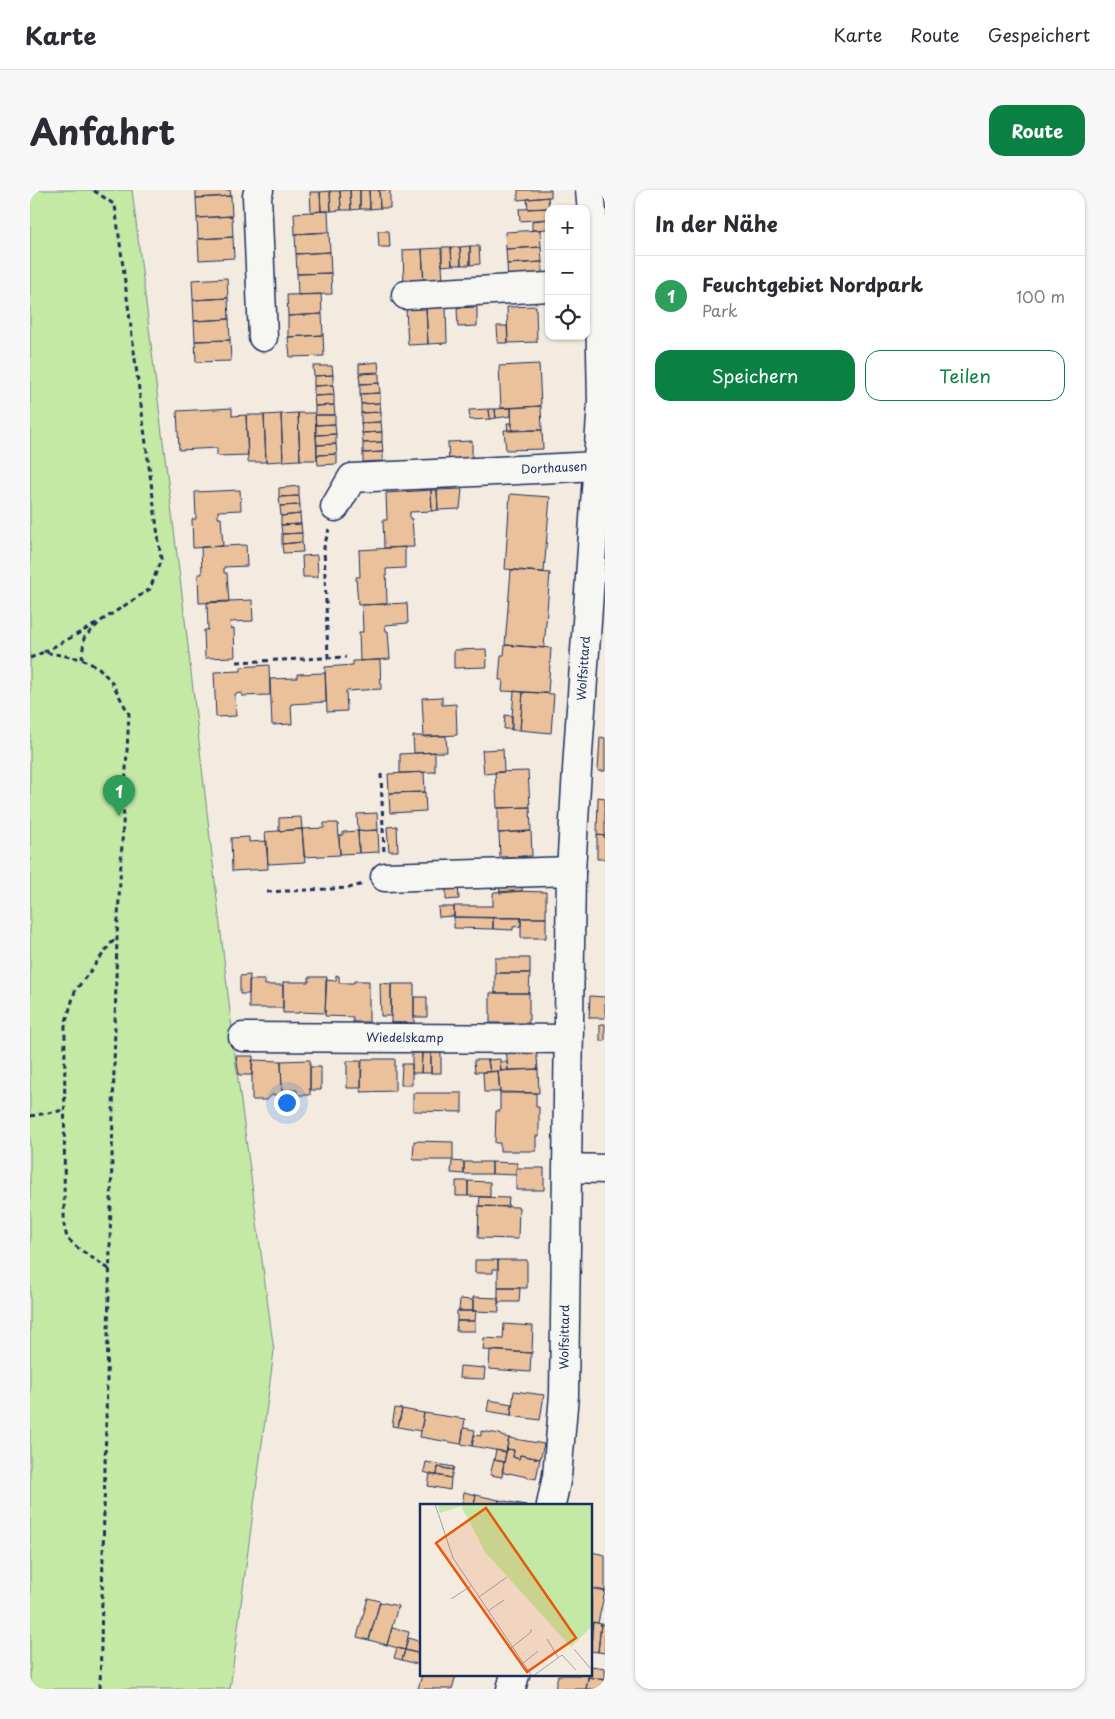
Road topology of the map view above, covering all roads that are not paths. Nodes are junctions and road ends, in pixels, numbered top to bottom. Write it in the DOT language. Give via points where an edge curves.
graph roads {
  1 [pos="259,190"];
  2 [pos="596,204"];
  3 [pos="592,284"];
  4 [pos="545,287"];
  5 [pos="406,295"];
  6 [pos="263,336"];
  7 [pos="597,466"];
  8 [pos="335,508"];
  9 [pos="571,871"];
  10 [pos="385,877"];
  11 [pos="243,1037"];
  12 [pos="568,1039"];
  13 [pos="568,1168"];
  14 [pos="605,1169"];
  15 [pos="552,1504"];
  16 [pos="515,1676"];
  17 [pos="511,1689"];
  1 -- 6 [label="street"];
  2 -- 3 [label="street, Dorthausen"];
  3 -- 7 [label="street, Dorthausen" via="602,402"];
  4 -- 5 [label="street"];
  7 -- 8 [label="street, Dorthausen" via="352,478"];
  7 -- 9 [label="street, Wolfsittard"];
  9 -- 10 [label="street"];
  9 -- 12 [label="street, Wolfsittard"];
  11 -- 12 [label="street, Wiedelskamp"];
  12 -- 13 [label="street, Wolfsittard"];
  13 -- 14 [label="street"];
  13 -- 15 [label="street, Wolfsittard" via="564,1395"];
  16 -- 17 [label="street"];
}
